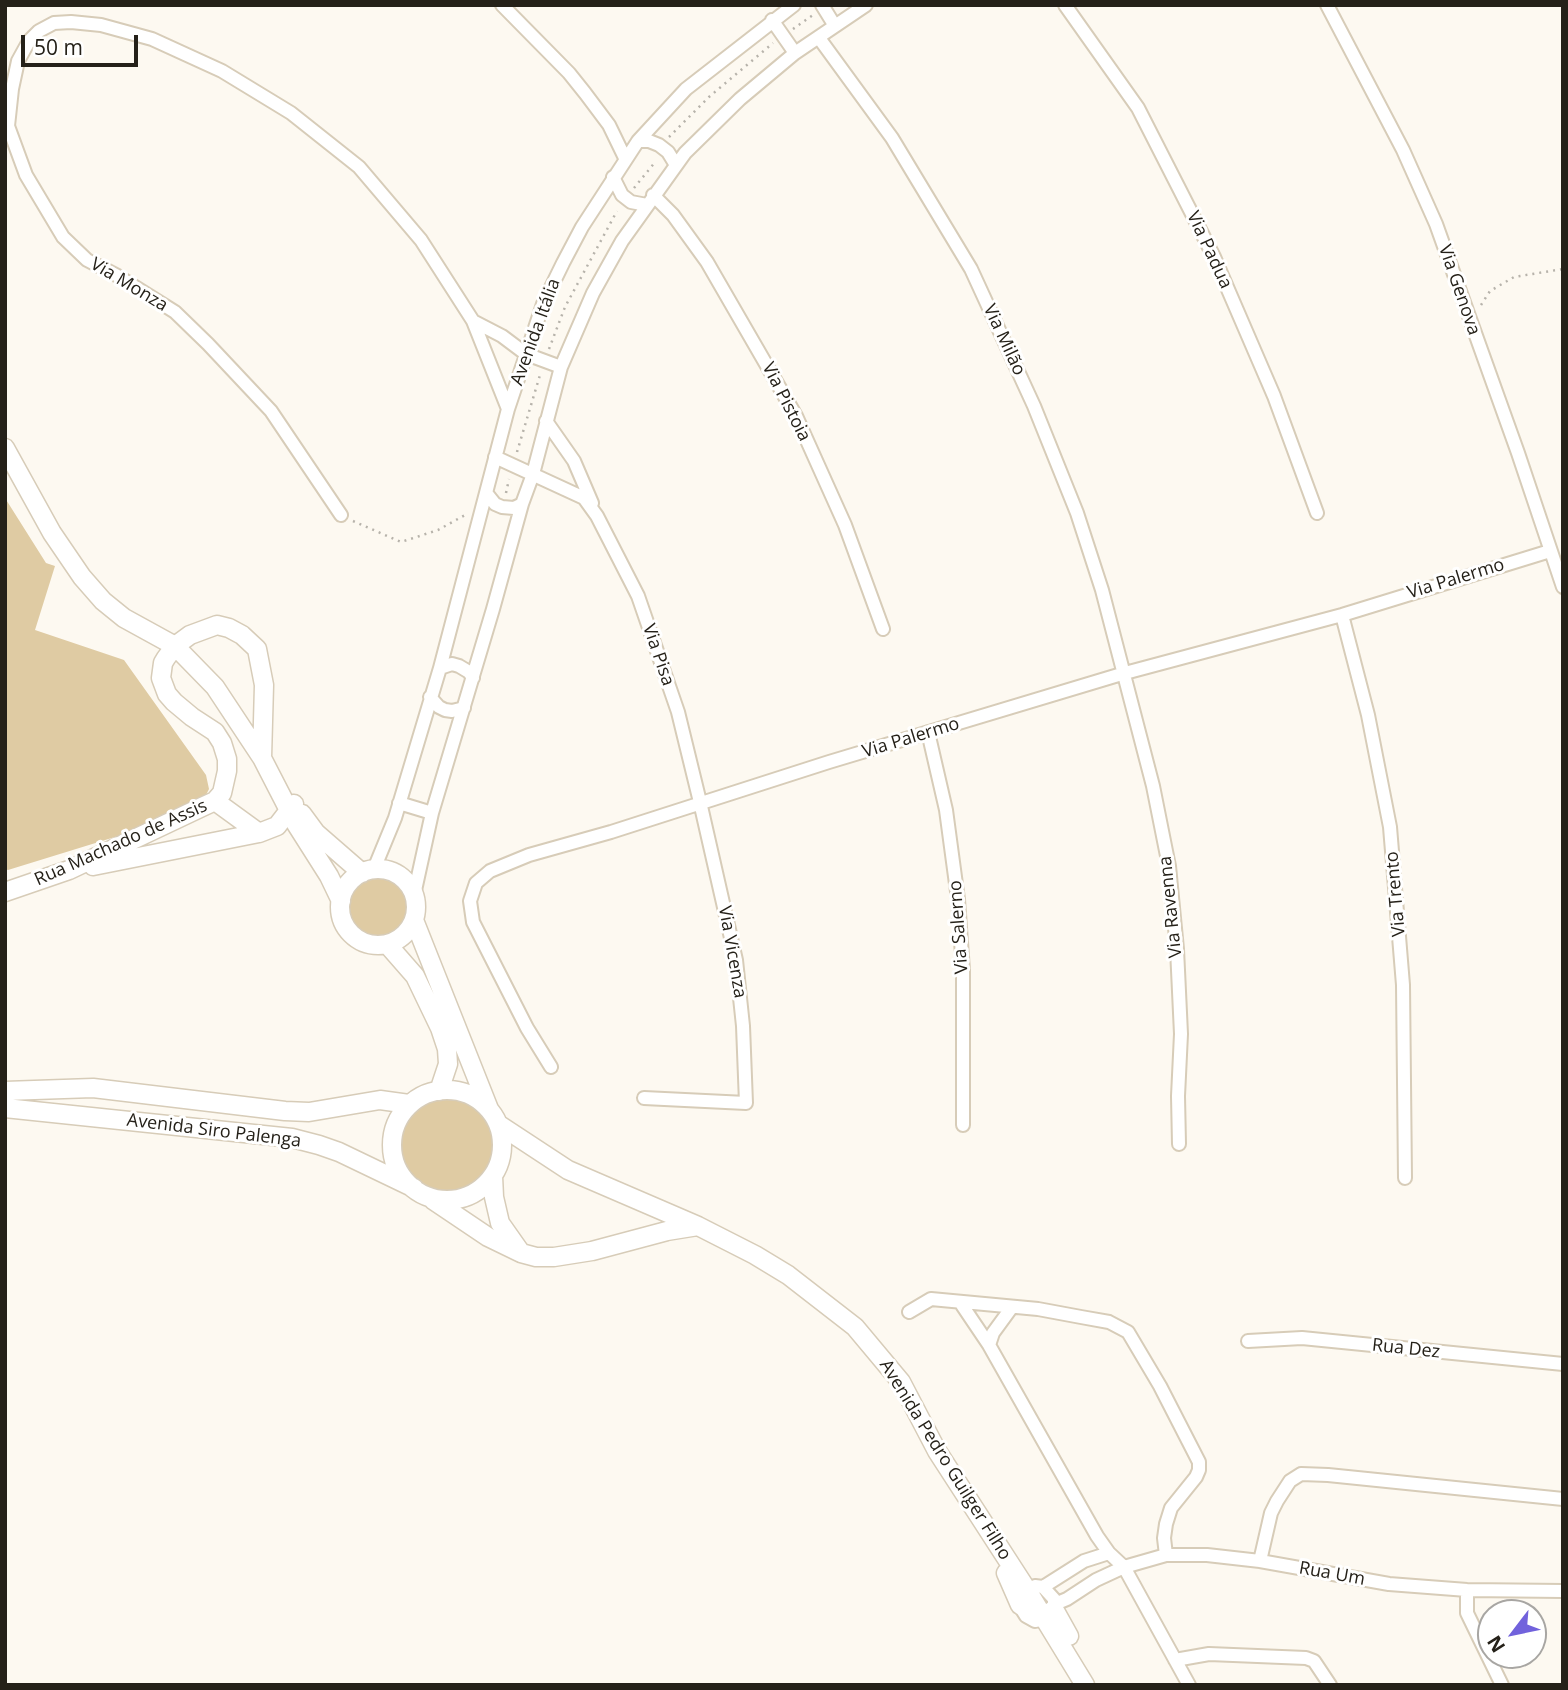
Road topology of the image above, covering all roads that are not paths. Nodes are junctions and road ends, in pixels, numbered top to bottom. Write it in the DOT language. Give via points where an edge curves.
graph roads {
  1 [pos="502,5"];
  2 [pos="794,5"];
  3 [pos="822,5"];
  4 [pos="866,5"];
  5 [pos="1065,5"];
  6 [pos="1327,5"];
  7 [pos="772,20"];
  8 [pos="835,26"];
  9 [pos="819,38"];
  10 [pos="796,53"];
  11 [pos="638,141"];
  12 [pos="625,158"];
  13 [pos="676,165"];
  14 [pos="612,177"];
  15 [pos="650,200"];
  16 [pos="473,321"];
  17 [pos="526,354"];
  18 [pos="561,367"];
  19 [pos="508,410"];
  20 [pos="546,421"];
  21 [pos="5,448"];
  22 [pos="495,457"];
  23 [pos="533,474"];
  24 [pos="487,494"];
  25 [pos="522,504"];
  26 [pos="1317,513"];
  27 [pos="341,515"];
  28 [pos="597,516"];
  29 [pos="1550,551"];
  30 [pos="1563,587"];
  31 [pos="1342,615"];
  32 [pos="883,629"];
  33 [pos="175,646"];
  34 [pos="440,668"];
  35 [pos="1125,673"];
  36 [pos="473,678"];
  37 [pos="430,697"];
  38 [pos="464,708"];
  39 [pos="928,732"];
  40 [pos="262,758"];
  41 [pos="215,801"];
  42 [pos="701,802"];
  43 [pos="399,803"];
  44 [pos="292,807"];
  45 [pos="432,813"];
  46 [pos="259,833"];
  47 [pos="69,870"];
  48 [pos="368,871"];
  49 [pos="5,892"];
  50 [pos="414,895"];
  51 [pos="341,901"];
  52 [pos="414,920"];
  53 [pos="387,944"];
  54 [pos="551,1067"];
  55 [pos="64,1088"];
  56 [pos="5,1091"];
  57 [pos="439,1091"];
  58 [pos="644,1097"];
  59 [pos="409,1104"];
  60 [pos="5,1108"];
  61 [pos="63,1114"];
  62 [pos="493,1117"];
  63 [pos="963,1125"];
  64 [pos="1179,1144"];
  65 [pos="493,1176"];
  66 [pos="1405,1178"];
  67 [pos="422,1193"];
  68 [pos="698,1226"];
  69 [pos="521,1253"];
  70 [pos="960,1302"];
  71 [pos="1012,1307"];
  72 [pos="909,1312"];
  73 [pos="1248,1341"];
  74 [pos="989,1345"];
  75 [pos="1563,1364"];
  76 [pos="1563,1499"];
  77 [pos="986,1529"];
  78 [pos="1109,1553"];
  79 [pos="1166,1555"];
  80 [pos="1260,1561"];
  81 [pos="1124,1567"];
  82 [pos="1467,1590"];
  83 [pos="1563,1591"];
  84 [pos="1039,1602"];
  85 [pos="1175,1660"];
  86 [pos="1084,1685"];
  87 [pos="1189,1685"];
  88 [pos="1330,1685"];
  89 [pos="1502,1685"];
  1 -- 12 [label="street" via="569,73 609,125"];
  2 -- 7 [label="street, Avenida Itália"];
  3 -- 8 [label="street"];
  4 -- 8 [label="street, Avenida Itália"];
  5 -- 26 [label="street, Via Padua" via="1138,108 1214,257"];
  6 -- 29 [label="street, Via Genova" via="1436,224"];
  7 -- 10 [label="street"];
  7 -- 11 [label="street, Avenida Itália" via="686,89"];
  8 -- 9 [label="street, Avenida Itália"];
  9 -- 10 [label="street, Avenida Itália"];
  9 -- 35 [label="street, Via Milão" via="892,138 971,269 1034,405 1077,513"];
  10 -- 13 [label="street, Avenida Itália" via="740,99"];
  11 -- 12 [label="street, Avenida Itália"];
  11 -- 13 [label="street" via="659,145"];
  12 -- 14 [label="street, Avenida Itália"];
  13 -- 15 [label="street, Avenida Itália"];
  14 -- 15 [label="street" via="631,202"];
  14 -- 17 [label="street, Avenida Itália" via="542,304"];
  15 -- 18 [label="street, Avenida Itália" via="593,293"];
  15 -- 32 [label="street, Via Pistoia" via="673,215 707,262 796,416 845,525"];
  16 -- 17 [label="street, Via Monza"];
  16 -- 19 [label="street, Via Monza"];
  16 -- 27 [label="street, Via Monza" via="421,240 359,166 291,113 222,71 152,39 101,25 54,23 29,41 18,61 8,126 26,175 63,237 87,260 175,312 208,344 271,411"];
  17 -- 18 [label="street, Via Monza"];
  17 -- 19 [label="street, Avenida Itália"];
  18 -- 20 [label="street, Avenida Itália"];
  19 -- 22 [label="street, Avenida Itália"];
  20 -- 23 [label="street, Avenida Itália"];
  20 -- 28 [label="street, Via Pisa" via="574,461"];
  21 -- 33 [label="main road" via="82,577 124,618"];
  22 -- 23 [label="street"];
  22 -- 24 [label="street, Avenida Itália"];
  23 -- 25 [label="street, Avenida Itália"];
  23 -- 28 [label="street, Via Pisa" via="584,498"];
  24 -- 25 [label="street" via="502,507"];
  24 -- 34 [label="street, Avenida Itália"];
  25 -- 36 [label="street, Avenida Itália"];
  28 -- 42 [label="street, Via Pisa" via="638,596 678,712"];
  29 -- 30 [label="street, Via Genova"];
  29 -- 31 [label="street, Via Palermo"];
  31 -- 35 [label="street, Via Palermo"];
  31 -- 66 [label="street, Via Trento" via="1390,827 1403,985"];
  33 -- 40 [label="main road" via="215,687"];
  33 -- 40 [label="main road" via="217,625 242,635 257,649 264,685"];
  33 -- 41 [label="main road, Rua Machado de Assis" via="163,663 163,686 182,709 215,732 227,759 223,790"];
  34 -- 36 [label="street" via="459,666"];
  34 -- 37 [label="street, Avenida Itália"];
  35 -- 39 [label="street, Via Palermo"];
  35 -- 64 [label="street, Via Ravenna" via="1169,866 1181,1034"];
  36 -- 38 [label="street, Avenida Itália"];
  37 -- 38 [label="street" via="445,710"];
  37 -- 43 [label="street, Avenida Itália"];
  38 -- 45 [label="street, Avenida Itália"];
  39 -- 42 [label="street, Via Palermo"];
  39 -- 63 [label="street, Via Salerno" via="946,810 958,899"];
  40 -- 44 [label="main road"];
  41 -- 46 [label="main road"];
  41 -- 47 [label="main road, Rua Machado de Assis"];
  42 -- 54 [label="street, Via Palermo" via="529,855 476,883 470,901 473,922"];
  42 -- 58 [label="street, Via Vicenza" via="737,960 746,1104"];
  43 -- 45 [label="street"];
  43 -- 48 [label="street, Avenida Itália"];
  44 -- 46 [label="main road" via="277,826"];
  44 -- 48 [label="main road" via="316,833"];
  44 -- 51 [label="main road"];
  45 -- 50 [label="street, Avenida Itália"];
  46 -- 47 [label="main road"];
  47 -- 49 [label="main road, Rua Machado de Assis"];
  48 -- 50 [label="main road" via="399,875"];
  48 -- 51 [label="main road" via="352,880"];
  50 -- 52 [label="main road"];
  51 -- 53 [label="main road" via="341,914 353,935 374,945"];
  52 -- 53 [label="main road" via="408,931"];
  52 -- 62 [label="main road"];
  53 -- 57 [label="main road" via="415,976 440,1028 448,1063"];
  55 -- 56 [label="main road, Avenida Siro Palenga"];
  55 -- 59 [label="main road, Avenida Siro Palenga" via="133,1091 285,1111 324,1111 380,1100"];
  55 -- 61 [label="main road"];
  57 -- 59 [label="main road"];
  57 -- 62 [label="main road, Avenida Pedro Guilger Filho" via="475,1098"];
  59 -- 67 [label="main road" via="397,1122 394,1158 401,1175"];
  60 -- 61 [label="main road, Avenida Siro Palenga"];
  61 -- 67 [label="main road, Avenida Siro Palenga" via="292,1138 339,1152"];
  62 -- 65 [label="main road" via="502,1142"];
  62 -- 68 [label="main road, Avenida Pedro Guilger Filho" via="568,1170"];
  65 -- 67 [label="main road" via="465,1197 447,1200"];
  65 -- 69 [label="main road" via="500,1223"];
  67 -- 69 [label="main road, Avenida Siro Palenga"];
  68 -- 69 [label="main road" via="570,1255"];
  68 -- 77 [label="main road, Avenida Pedro Guilger Filho" via="788,1275 855,1327 901,1382"];
  70 -- 71 [label="street"];
  70 -- 72 [label="street" via="931,1299"];
  70 -- 74 [label="street"];
  71 -- 74 [label="street"];
  71 -- 79 [label="street" via="1109,1322 1128,1332 1199,1462 1196,1478 1171,1508 1164,1538"];
  73 -- 75 [label="street, Rua Dez" via="1302,1338"];
  74 -- 78 [label="street"];
  76 -- 80 [label="street" via="1301,1474 1290,1481 1277,1501"];
  77 -- 84 [label="main road"];
  77 -- 84 [label="main road" via="1000,1536"];
  78 -- 81 [label="street"];
  78 -- 84 [label="street" via="1084,1562"];
  79 -- 80 [label="street, Rua Um"];
  79 -- 81 [label="street, Rua Um"];
  80 -- 82 [label="street, Rua Um" via="1389,1584"];
  81 -- 84 [label="street, Rua Um" via="1067,1599"];
  81 -- 85 [label="street"];
  82 -- 83 [label="street, Rua Um"];
  82 -- 89 [label="street" via="1467,1613"];
  84 -- 86 [label="main road"];
  85 -- 87 [label="street"];
  85 -- 88 [label="street" via="1209,1654 1306,1658 1314,1661"];
}
